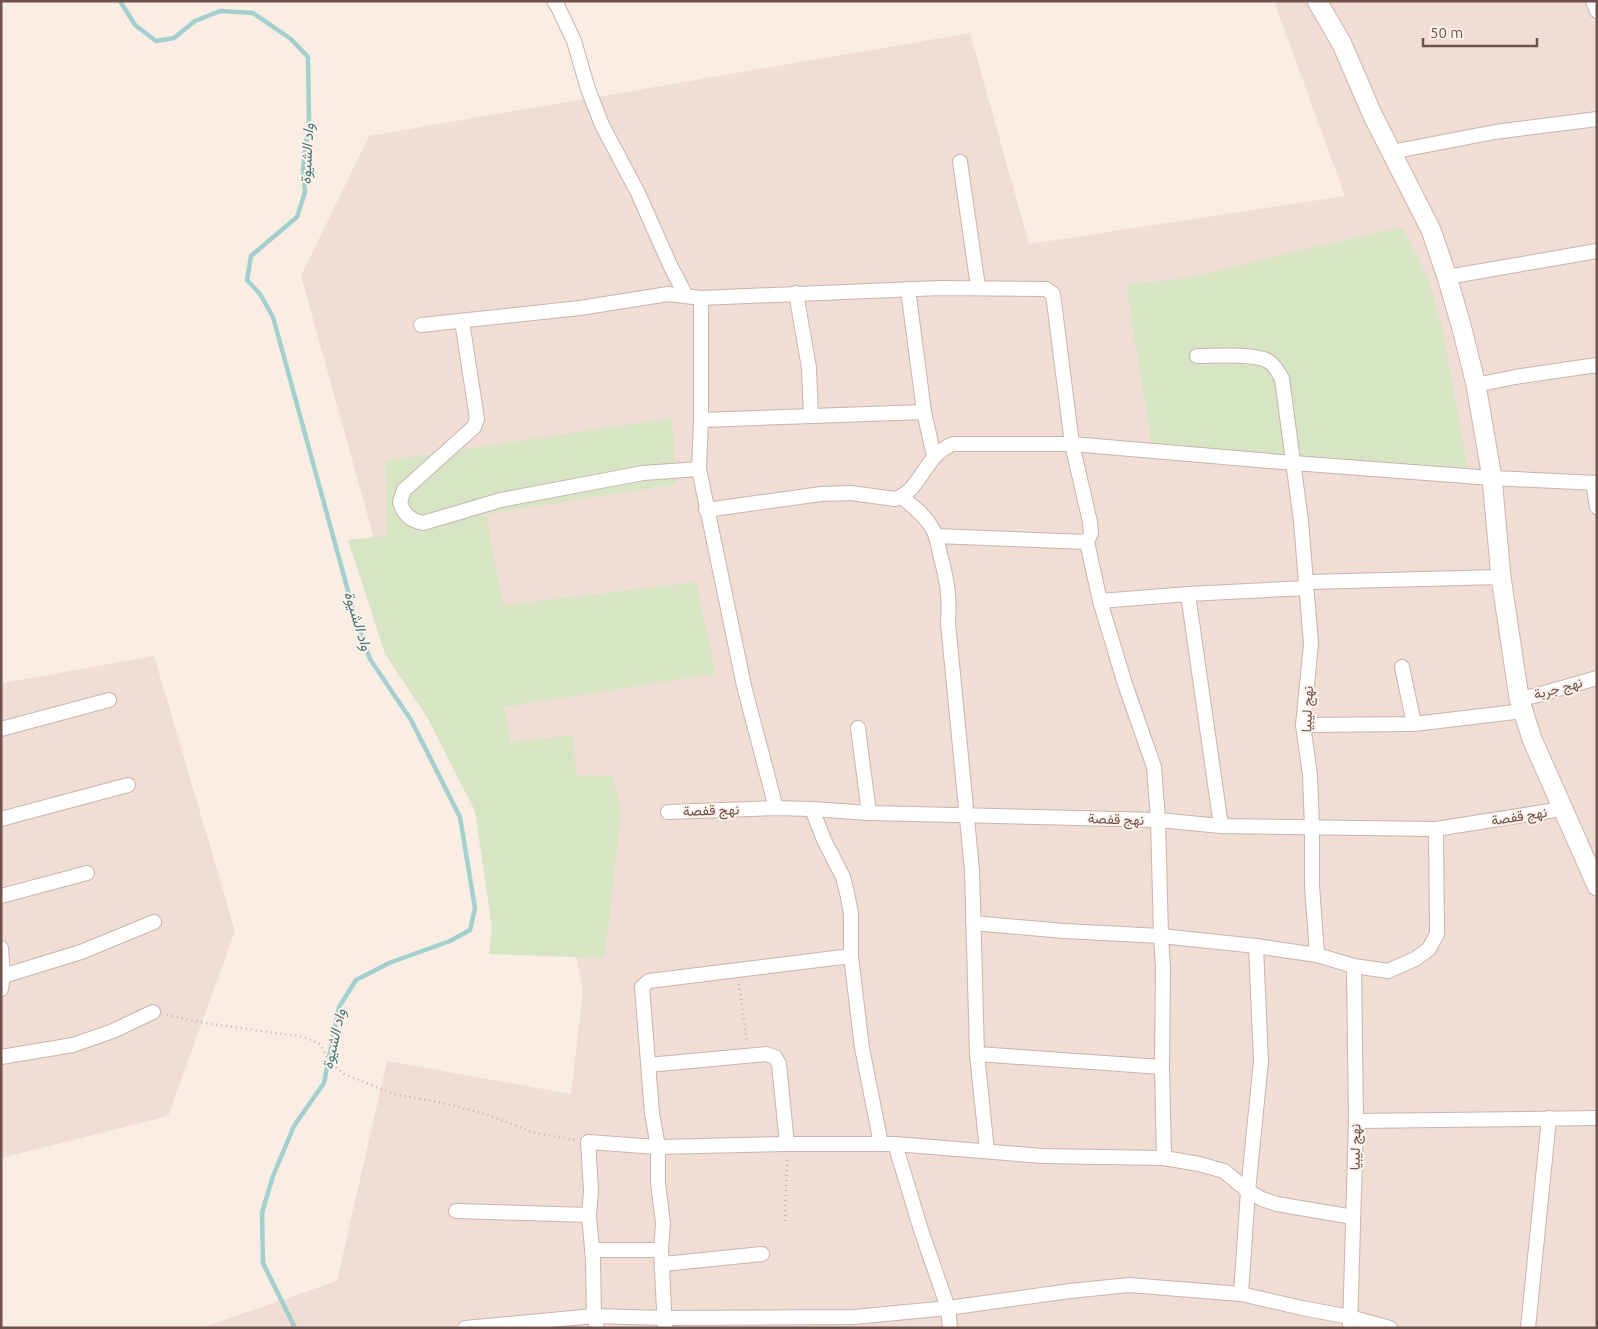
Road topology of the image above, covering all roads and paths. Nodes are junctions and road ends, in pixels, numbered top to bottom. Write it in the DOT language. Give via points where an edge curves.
graph roads {
  1 [pos="554,1"];
  2 [pos="1317,1"];
  3 [pos="1593,1"];
  4 [pos="1597,11"];
  5 [pos="1597,119"];
  6 [pos="1391,152"];
  7 [pos="960,162"];
  8 [pos="1597,251"];
  9 [pos="1447,277"];
  10 [pos="978,287"];
  11 [pos="908,289"];
  12 [pos="796,293"];
  13 [pos="686,296"];
  14 [pos="701,298"];
  15 [pos="462,321"];
  16 [pos="420,325"];
  17 [pos="1197,356"];
  18 [pos="1597,365"];
  19 [pos="1476,385"];
  20 [pos="924,412"];
  21 [pos="810,416"];
  22 [pos="701,420"];
  23 [pos="1072,444"];
  24 [pos="934,456"];
  25 [pos="1294,463"];
  26 [pos="699,469"];
  27 [pos="1492,478"];
  28 [pos="1595,483"];
  29 [pos="902,497"];
  30 [pos="1597,507"];
  31 [pos="706,510"];
  32 [pos="936,536"];
  33 [pos="1087,542"];
  34 [pos="1501,577"];
  35 [pos="1307,585"];
  36 [pos="1188,594"];
  37 [pos="1100,601"];
  38 [pos="1402,667"];
  39 [pos="1597,678"];
  40 [pos="109,700"];
  41 [pos="1521,705"];
  42 [pos="1414,724"];
  43 [pos="1304,725"];
  44 [pos="858,728"];
  45 [pos="1,730"];
  46 [pos="128,785"];
  47 [pos="776,808"];
  48 [pos="812,809"];
  49 [pos="1562,809"];
  50 [pos="668,812"];
  51 [pos="869,813"];
  52 [pos="967,815"];
  53 [pos="1,819"];
  54 [pos="1158,820"];
  55 [pos="1221,826"];
  56 [pos="1312,828"];
  57 [pos="1436,829"];
  58 [pos="86,872"];
  59 [pos="1594,876"];
  60 [pos="1,896"];
  61 [pos="154,922"];
  62 [pos="973,923"];
  63 [pos="1161,936"];
  64 [pos="1256,946"];
  65 [pos="1,948"];
  66 [pos="1317,955"];
  67 [pos="851,956"];
  68 [pos="1354,966"];
  69 [pos="737,970"];
  70 [pos="2,982"];
  71 [pos="153,1012"];
  72 [pos="977,1054"];
  73 [pos="749,1056"];
  74 [pos="1,1057"];
  75 [pos="648,1065"];
  76 [pos="1162,1067"];
  77 [pos="1549,1118"];
  78 [pos="1597,1118"];
  79 [pos="1356,1121"];
  80 [pos="588,1142"];
  81 [pos="788,1144"];
  82 [pos="881,1144"];
  83 [pos="895,1144"];
  84 [pos="658,1147"];
  85 [pos="987,1151"];
  86 [pos="1164,1158"];
  87 [pos="1248,1191"];
  88 [pos="456,1211"];
  89 [pos="589,1215"];
  90 [pos="1353,1217"];
  91 [pos="785,1221"];
  92 [pos="592,1250"];
  93 [pos="762,1254"];
  94 [pos="662,1257"];
  95 [pos="1241,1294"];
  96 [pos="948,1308"];
  97 [pos="595,1322"];
  98 [pos="1350,1322"];
  99 [pos="665,1323"];
  100 [pos="855,1323"];
  101 [pos="472,1327"];
  102 [pos="950,1328"];
  103 [pos="1390,1328"];
  104 [pos="1528,1328"];
  1 -- 13 [label="street" via="574,41 602,125"];
  2 -- 6 [label="main road" via="1342,44"];
  3 -- 4 [label="street"];
  5 -- 6 [label="street" via="1495,132"];
  6 -- 9 [label="main road" via="1431,230"];
  7 -- 10 [label="street"];
  8 -- 9 [label="street"];
  9 -- 19 [label="main road"];
  10 -- 11 [label="street"];
  10 -- 23 [label="street" via="1046,289 1053,294"];
  11 -- 12 [label="street"];
  11 -- 20 [label="street"];
  12 -- 14 [label="street"];
  12 -- 21 [label="street" via="809,368"];
  13 -- 14 [label="street"];
  13 -- 15 [label="street" via="668,294"];
  14 -- 22 [label="street"];
  15 -- 16 [label="street"];
  15 -- 26 [label="street" via="477,419 474,427 404,490 400,502 406,516 423,524 502,500 643,473"];
  17 -- 25 [label="street, نهج ليبيا" via="1256,357 1269,361 1282,380"];
  18 -- 19 [label="street"];
  19 -- 27 [label="main road"];
  20 -- 21 [label="street"];
  20 -- 24 [label="street"];
  21 -- 22 [label="street"];
  22 -- 26 [label="street"];
  23 -- 24 [label="street" via="953,444"];
  23 -- 25 [label="street"];
  23 -- 33 [label="street" via="1090,522 1091,533"];
  24 -- 29 [label="street"];
  25 -- 27 [label="street"];
  25 -- 35 [label="street, نهج ليبيا"];
  26 -- 31 [label="street"];
  27 -- 28 [label="street"];
  27 -- 34 [label="main road"];
  28 -- 30 [label="street"];
  29 -- 31 [label="street" via="821,494"];
  29 -- 32 [label="street" via="925,518"];
  31 -- 47 [label="street" via="744,686"];
  32 -- 33 [label="street"];
  32 -- 52 [label="street" via="948,580 948,623"];
  33 -- 37 [label="street"];
  34 -- 35 [label="street"];
  34 -- 41 [label="main road"];
  35 -- 36 [label="street"];
  35 -- 43 [label="street, نهج ليبيا" via="1311,644"];
  36 -- 37 [label="street"];
  36 -- 55 [label="street"];
  37 -- 54 [label="street" via="1152,762"];
  38 -- 42 [label="street"];
  39 -- 41 [label="street, نهج جربة" via="1534,696"];
  40 -- 45 [label="street"];
  41 -- 42 [label="street, نهج جربة"];
  41 -- 49 [label="main road"];
  42 -- 43 [label="street, نهج جربة"];
  43 -- 56 [label="street, نهج ليبيا"];
  44 -- 51 [label="street"];
  46 -- 53 [label="street"];
  47 -- 48 [label="street, نهج قفصة"];
  47 -- 50 [label="street, نهج قفصة"];
  48 -- 51 [label="street, نهج قفصة"];
  48 -- 67 [label="street" via="843,877 851,913"];
  49 -- 57 [label="street, نهج قفصة"];
  49 -- 59 [label="main road"];
  51 -- 52 [label="street, نهج قفصة"];
  52 -- 54 [label="street, نهج قفصة"];
  52 -- 62 [label="street"];
  54 -- 55 [label="street, نهج قفصة"];
  54 -- 63 [label="street"];
  55 -- 56 [label="street, نهج قفصة"];
  56 -- 57 [label="street, نهج قفصة"];
  56 -- 66 [label="street, نهج ليبيا"];
  57 -- 68 [label="street" via="1437,934 1429,949 1388,971"];
  58 -- 60 [label="street"];
  61 -- 70 [label="street"];
  62 -- 63 [label="street"];
  62 -- 72 [label="street"];
  63 -- 64 [label="street"];
  63 -- 76 [label="street"];
  64 -- 66 [label="street"];
  64 -- 87 [label="street" via="1261,1061"];
  65 -- 70 [label="street"];
  66 -- 68 [label="street"];
  67 -- 69 [label="street"];
  67 -- 82 [label="street" via="862,1048"];
  68 -- 79 [label="street, نهج ليبيا"];
  69 -- 73 [label="path"];
  69 -- 75 [label="street" via="649,982 642,987"];
  71 -- 74 [label="street" via="73,1045"];
  71 -- 80 [label="path" via="304,1037 320,1044 329,1061 344,1074 394,1094 452,1105 535,1133"];
  72 -- 76 [label="street"];
  72 -- 85 [label="street"];
  73 -- 75 [label="street"];
  73 -- 81 [label="street" via="766,1054 775,1057 779,1064"];
  75 -- 84 [label="street"];
  76 -- 86 [label="street"];
  77 -- 78 [label="street"];
  77 -- 79 [label="street"];
  77 -- 104 [label="street"];
  79 -- 90 [label="street, نهج ليبيا"];
  80 -- 84 [label="street"];
  80 -- 89 [label="street"];
  81 -- 82 [label="street"];
  81 -- 84 [label="street"];
  81 -- 91 [label="path"];
  82 -- 83 [label="street"];
  83 -- 85 [label="street"];
  83 -- 96 [label="street"];
  84 -- 94 [label="street"];
  85 -- 86 [label="street" via="1042,1156"];
  86 -- 87 [label="street" via="1224,1171"];
  87 -- 90 [label="street" via="1277,1204"];
  87 -- 95 [label="street"];
  88 -- 89 [label="street"];
  89 -- 92 [label="street"];
  90 -- 98 [label="street, نهج ليبيا"];
  92 -- 94 [label="street"];
  92 -- 97 [label="street"];
  93 -- 94 [label="street"];
  94 -- 99 [label="street"];
  95 -- 96 [label="street" via="1129,1285"];
  95 -- 98 [label="street"];
  96 -- 100 [label="street"];
  96 -- 102 [label="street"];
  97 -- 99 [label="street"];
  97 -- 101 [label="street"];
  98 -- 103 [label="street"];
  99 -- 100 [label="street"];
}
